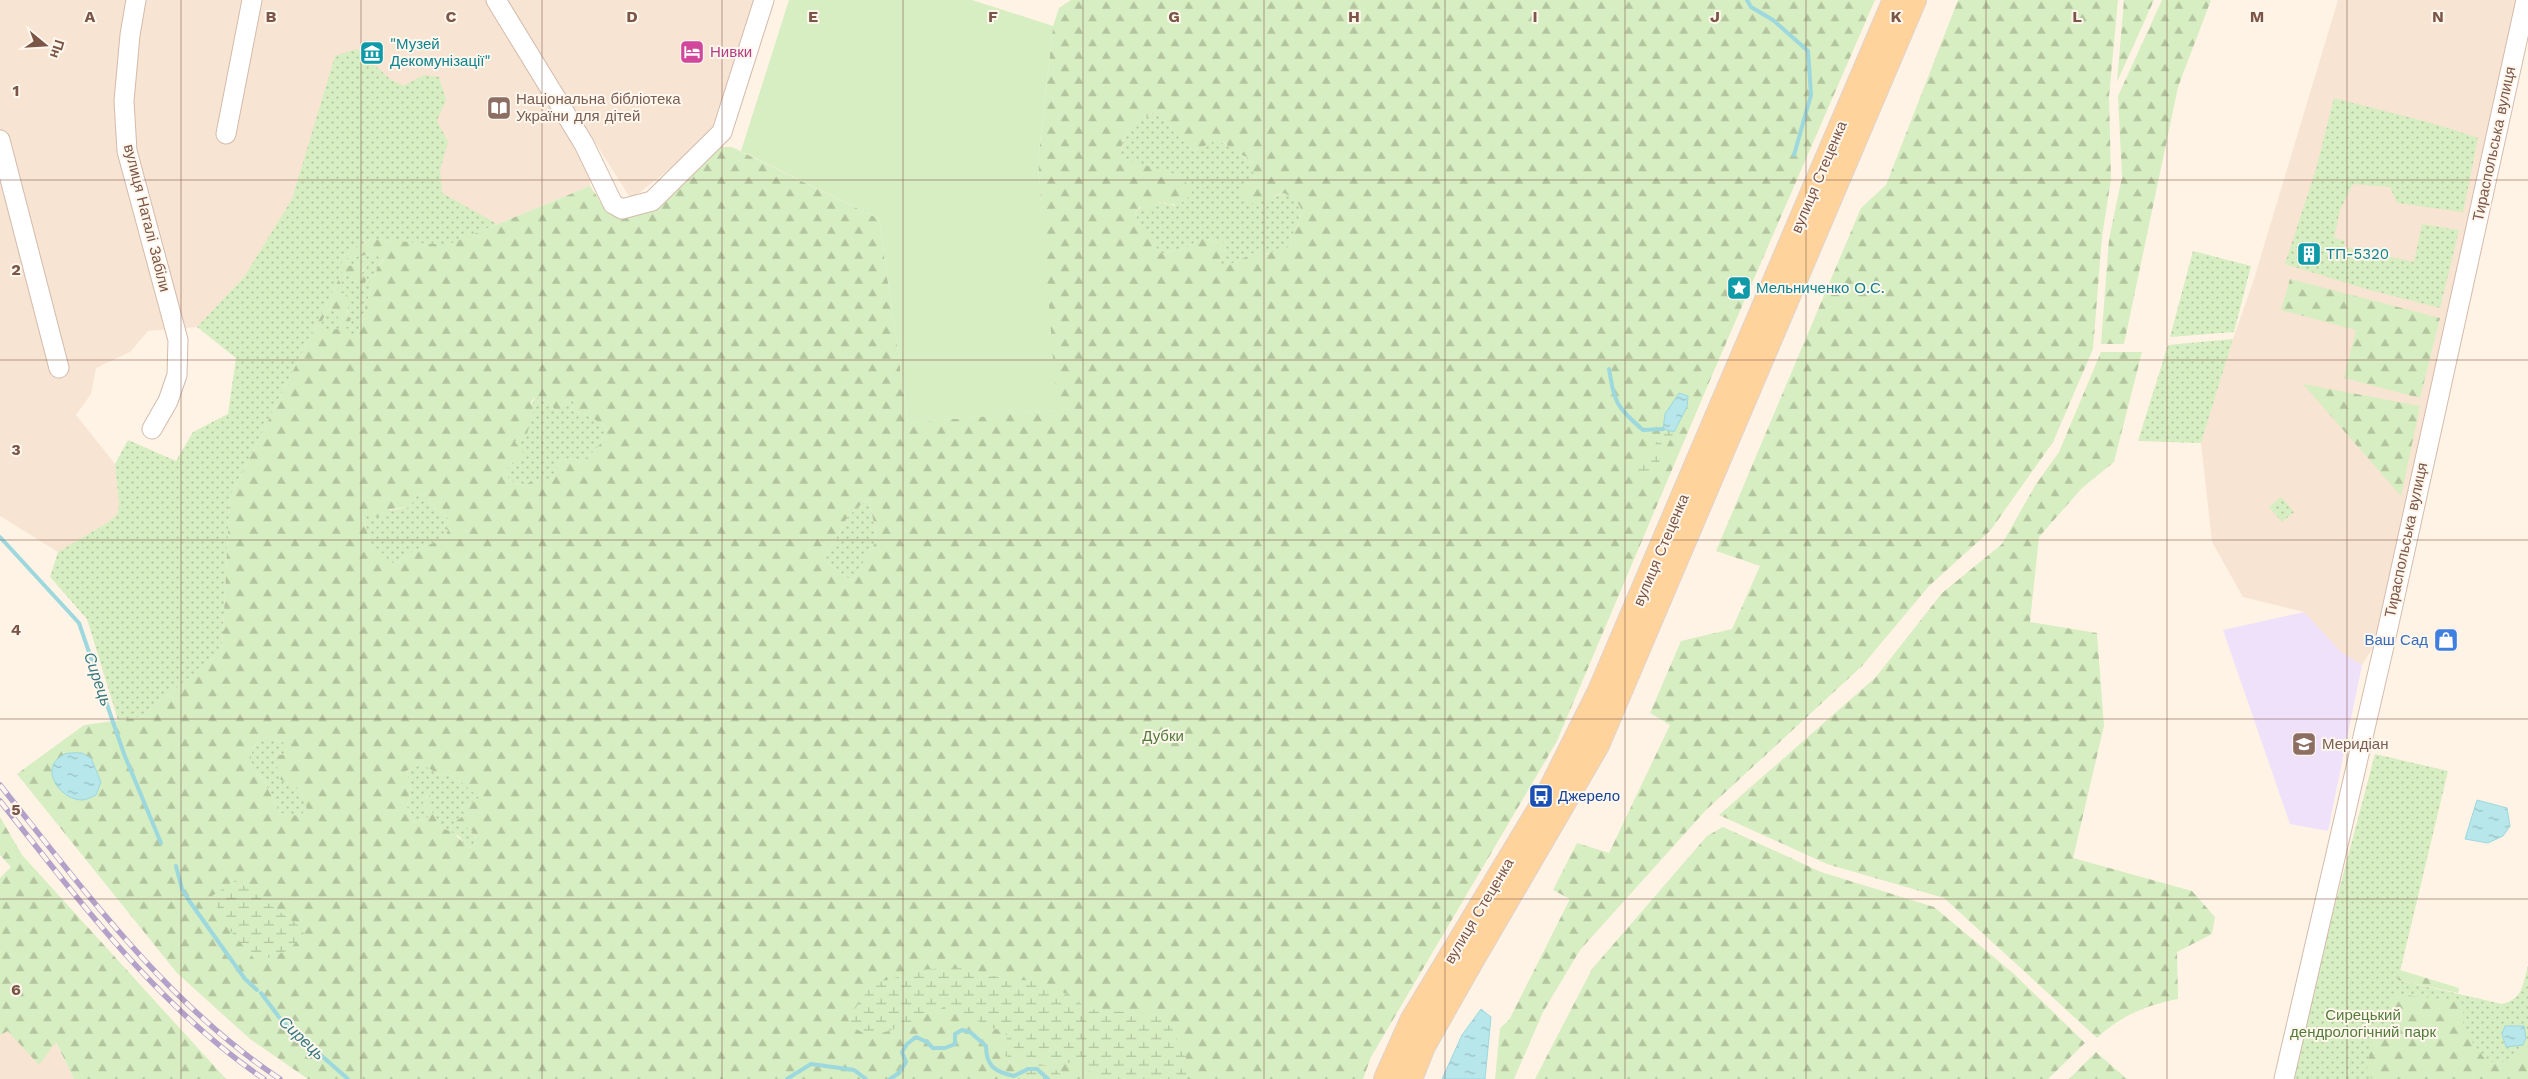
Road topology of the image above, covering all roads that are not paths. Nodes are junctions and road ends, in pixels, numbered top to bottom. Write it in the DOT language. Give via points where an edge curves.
graph roads {
  1 [pos="136,0"];
  2 [pos="252,0"];
  3 [pos="496,0"];
  4 [pos="764,0"];
  5 [pos="1895,0"];
  6 [pos="1914,0"];
  7 [pos="2526,0"];
  8 [pos="226,134"];
  9 [pos="0,140"];
  10 [pos="59,368"];
  11 [pos="152,429"];
  12 [pos="1386,1079"];
  13 [pos="1410,1079"];
  14 [pos="2284,1079"];
  1 -- 11 [label="street, вулиця Наталі Забіли" via="124,101 127,151 178,340 177,375 168,401"];
  2 -- 8 [label="street"];
  3 -- 4 [label="street" via="584,144 613,204 622,209 652,201 722,132"];
  5 -- 12 [label="main road, вулиця Стеценка" via="1592,709 1546,799 1412,1021"];
  6 -- 13 [label="main road, вулиця Стеценка" via="1597,745 1470,962 1423,1046"];
  7 -- 14 [label="street, Тираспольська вулиця" via="2384,646"];
  9 -- 10 [label="street"];
}
